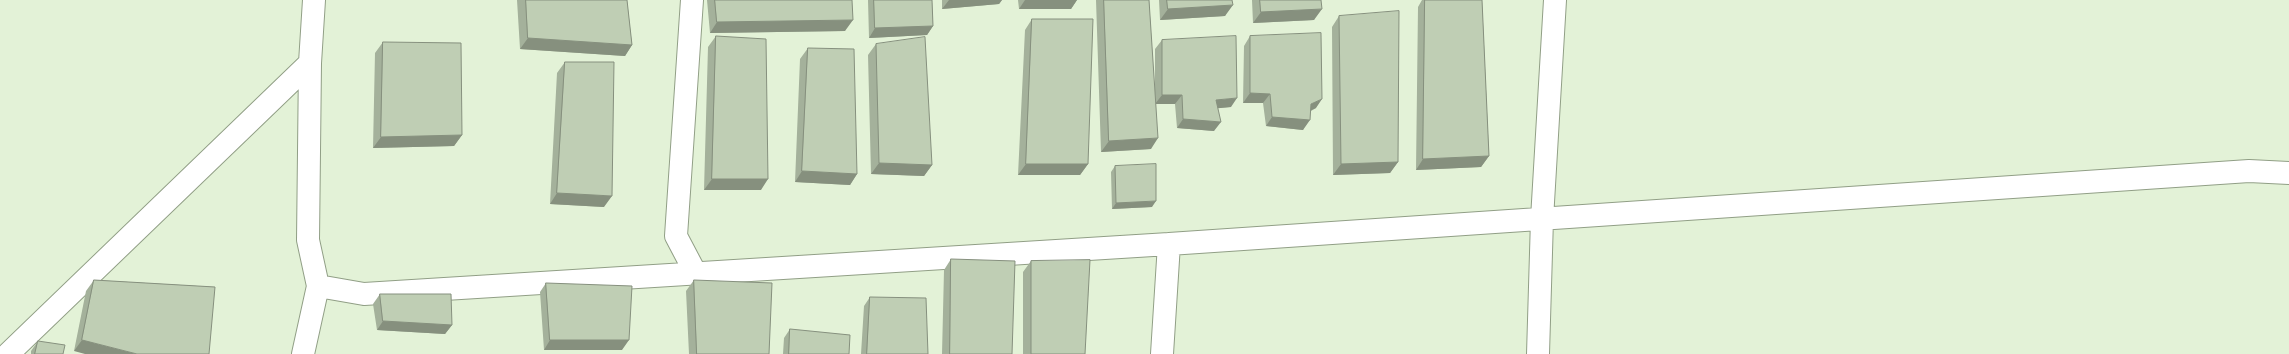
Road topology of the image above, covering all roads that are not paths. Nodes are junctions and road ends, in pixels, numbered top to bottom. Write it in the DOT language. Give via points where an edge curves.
graph roads {
  1 [pos="314,0"];
  2 [pos="692,0"];
  3 [pos="1555,0"];
  4 [pos="310,63"];
  5 [pos="2289,173"];
  6 [pos="1542,219"];
  7 [pos="1169,244"];
  8 [pos="696,274"];
  9 [pos="318,286"];
  10 [pos="8,354"];
  11 [pos="303,354"];
  12 [pos="1162,354"];
  13 [pos="1538,354"];
  1 -- 4 [label="street"];
  2 -- 8 [label="street" via="676,236"];
  3 -- 6 [label="street"];
  4 -- 9 [label="street" via="308,240"];
  4 -- 10 [label="street"];
  5 -- 6 [label="street" via="2249,171"];
  6 -- 7 [label="street"];
  6 -- 13 [label="street"];
  7 -- 8 [label="street"];
  7 -- 12 [label="street"];
  8 -- 9 [label="street" via="364,294"];
  9 -- 11 [label="street"];
}
